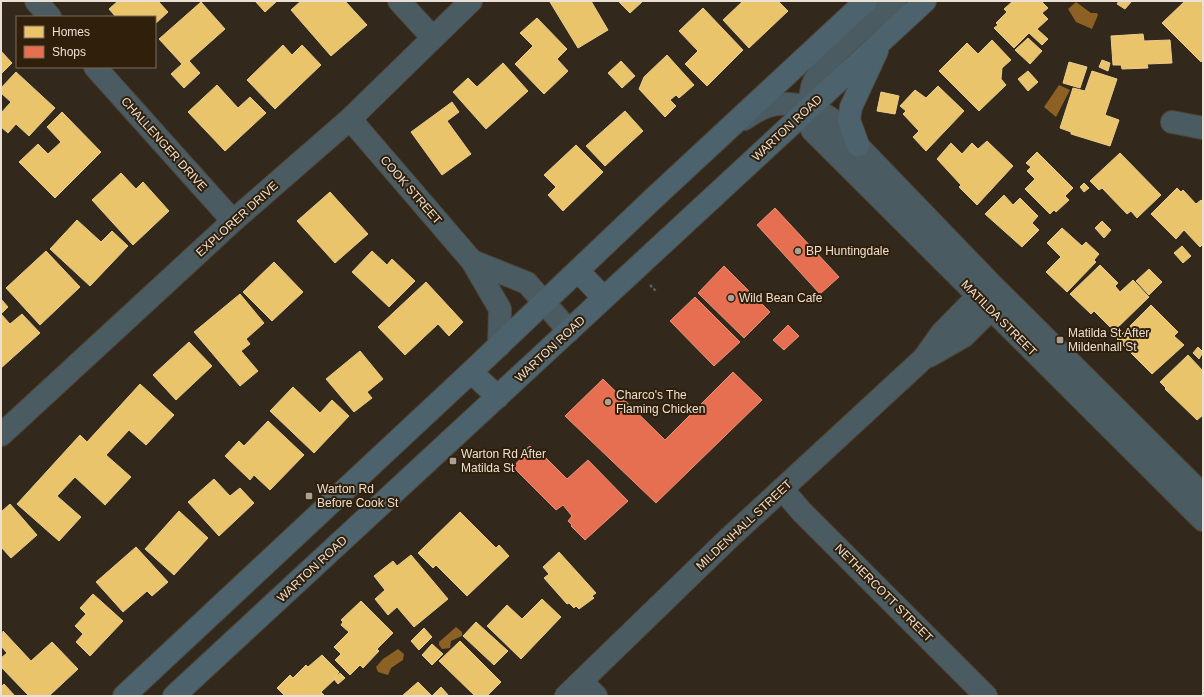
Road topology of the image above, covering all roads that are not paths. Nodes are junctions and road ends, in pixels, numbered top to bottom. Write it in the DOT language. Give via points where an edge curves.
graph roads {
  1 [pos="36,1"];
  2 [pos="398,1"];
  3 [pos="471,1"];
  4 [pos="866,1"];
  5 [pos="895,1"];
  6 [pos="925,1"];
  7 [pos="49,16"];
  8 [pos="433,38"];
  9 [pos="883,40"];
  10 [pos="96,68"];
  11 [pos="809,108"];
  12 [pos="350,119"];
  13 [pos="1172,122"];
  14 [pos="735,123"];
  15 [pos="1203,128"];
  16 [pos="858,145"];
  17 [pos="233,221"];
  18 [pos="472,261"];
  19 [pos="578,271"];
  20 [pos="990,297"];
  21 [pos="604,298"];
  22 [pos="544,302"];
  23 [pos="569,331"];
  24 [pos="499,346"];
  25 [pos="471,372"];
  26 [pos="498,397"];
  27 [pos="1,435"];
  28 [pos="782,489"];
  29 [pos="1203,495"];
  30 [pos="1203,520"];
  31 [pos="581,691"];
  32 [pos="124,696"];
  33 [pos="174,696"];
  34 [pos="986,696"];
  1 -- 7 [label="street"];
  2 -- 8 [label="street"];
  3 -- 8 [label="street, EXPLORER DRIVE"];
  4 -- 14 [label="main road"];
  5 -- 11 [label="street, MATILDA STREET" via="830,59 812,86"];
  6 -- 9 [label="main road, WARTON ROAD"];
  8 -- 12 [label="street, EXPLORER DRIVE"];
  9 -- 11 [label="main road, WARTON ROAD"];
  9 -- 16 [label="main road" via="851,107 849,120"];
  10 -- 17 [label="street, CHALLENGER DRIVE"];
  11 -- 14 [label="street, MATILDA STREET" via="792,104 770,105"];
  11 -- 16 [label="street, MATILDA STREET" via="834,120"];
  11 -- 20 [label="street, MATILDA STREET" via="812,130"];
  11 -- 21 [label="main road, WARTON ROAD"];
  12 -- 17 [label="street, EXPLORER DRIVE"];
  12 -- 18 [label="street, COOK STREET"];
  13 -- 15 [label="street"];
  14 -- 19 [label="main road"];
  16 -- 20 [label="street, MATILDA STREET"];
  17 -- 27 [label="street, EXPLORER DRIVE"];
  18 -- 22 [label="street, COOK STREET" via="527,283"];
  18 -- 24 [label="street, COOK STREET" via="500,309"];
  19 -- 21 [label="main road"];
  19 -- 22 [label="main road"];
  20 -- 28 [label="street, MILDENHALL STREET" via="964,336 924,358"];
  20 -- 29 [label="street, MATILDA STREET"];
  20 -- 30 [label="street, MATILDA STREET"];
  21 -- 23 [label="main road, WARTON ROAD"];
  22 -- 23 [label="street, COOK STREET"];
  22 -- 24 [label="main road"];
  23 -- 26 [label="main road, WARTON ROAD"];
  24 -- 25 [label="main road"];
  25 -- 26 [label="main road"];
  25 -- 32 [label="main road"];
  26 -- 33 [label="main road, WARTON ROAD"];
  28 -- 31 [label="street, MILDENHALL STREET" via="728,539"];
  28 -- 34 [label="street, NETHERCOTT STREET"];
}
